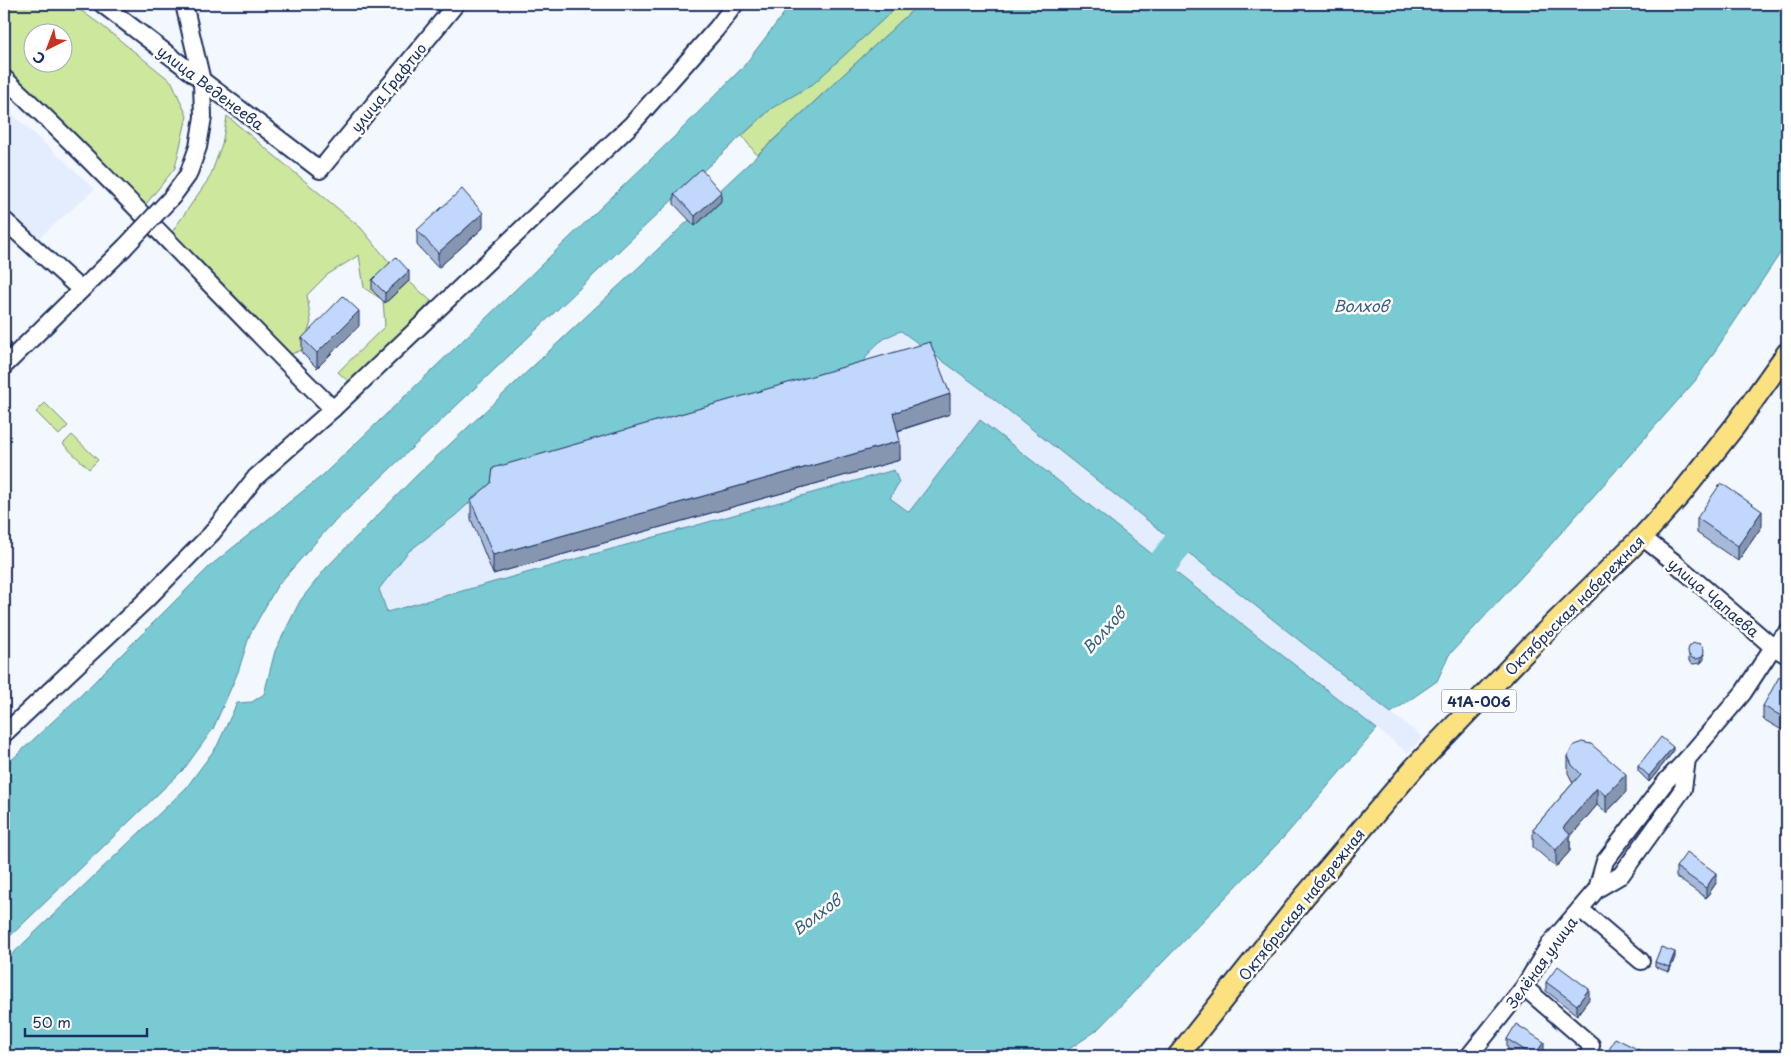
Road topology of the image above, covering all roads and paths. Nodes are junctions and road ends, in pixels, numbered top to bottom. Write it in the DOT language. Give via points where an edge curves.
graph roads {
  1 [pos="102,4"];
  2 [pos="184,4"];
  3 [pos="456,4"];
  4 [pos="735,4"];
  5 [pos="4,78"];
  6 [pos="202,81"];
  7 [pos="320,170"];
  8 [pos="4,220"];
  9 [pos="81,290"];
  10 [pos="1787,353"];
  11 [pos="4,366"];
  12 [pos="333,409"];
  13 [pos="1642,537"];
  14 [pos="1787,633"];
  15 [pos="1772,647"];
  16 [pos="1787,655"];
  17 [pos="4,734"];
  18 [pos="1580,909"];
  19 [pos="1641,960"];
  20 [pos="1524,987"];
  21 [pos="1590,1051"];
  22 [pos="1181,1054"];
  23 [pos="1469,1056"];
  1 -- 6 [label="street, улица Веденеева"];
  2 -- 6 [label="street"];
  3 -- 7 [label="street, улица Графтио"];
  4 -- 12 [label="street" via="632,124"];
  5 -- 12 [label="street" via="123,193"];
  6 -- 7 [label="street, улица Веденеева"];
  6 -- 9 [label="street, bridge" via="203,117 198,147 188,175 172,197"];
  8 -- 9 [label="street"];
  9 -- 11 [label="street"];
  10 -- 13 [label="main road, Октябрьская набережная / 41А-006" via="1735,426"];
  12 -- 17 [label="street" via="256,477 206,540"];
  13 -- 15 [label="street, улица Чапаева"];
  13 -- 22 [label="main road, Октябрьская набережная / 41А-006" via="1414,768 1304,897"];
  14 -- 15 [label="street, Зелёная улица"];
  15 -- 16 [label="street, улица Чапаева"];
  15 -- 18 [label="street, Зелёная улица" via="1743,693 1687,759 1683,789 1621,875 1597,889"];
  18 -- 19 [label="street"];
  18 -- 20 [label="street, Зелёная улица" via="1550,944"];
  20 -- 21 [label="street"];
  20 -- 23 [label="street, Зелёная улица"];
}
